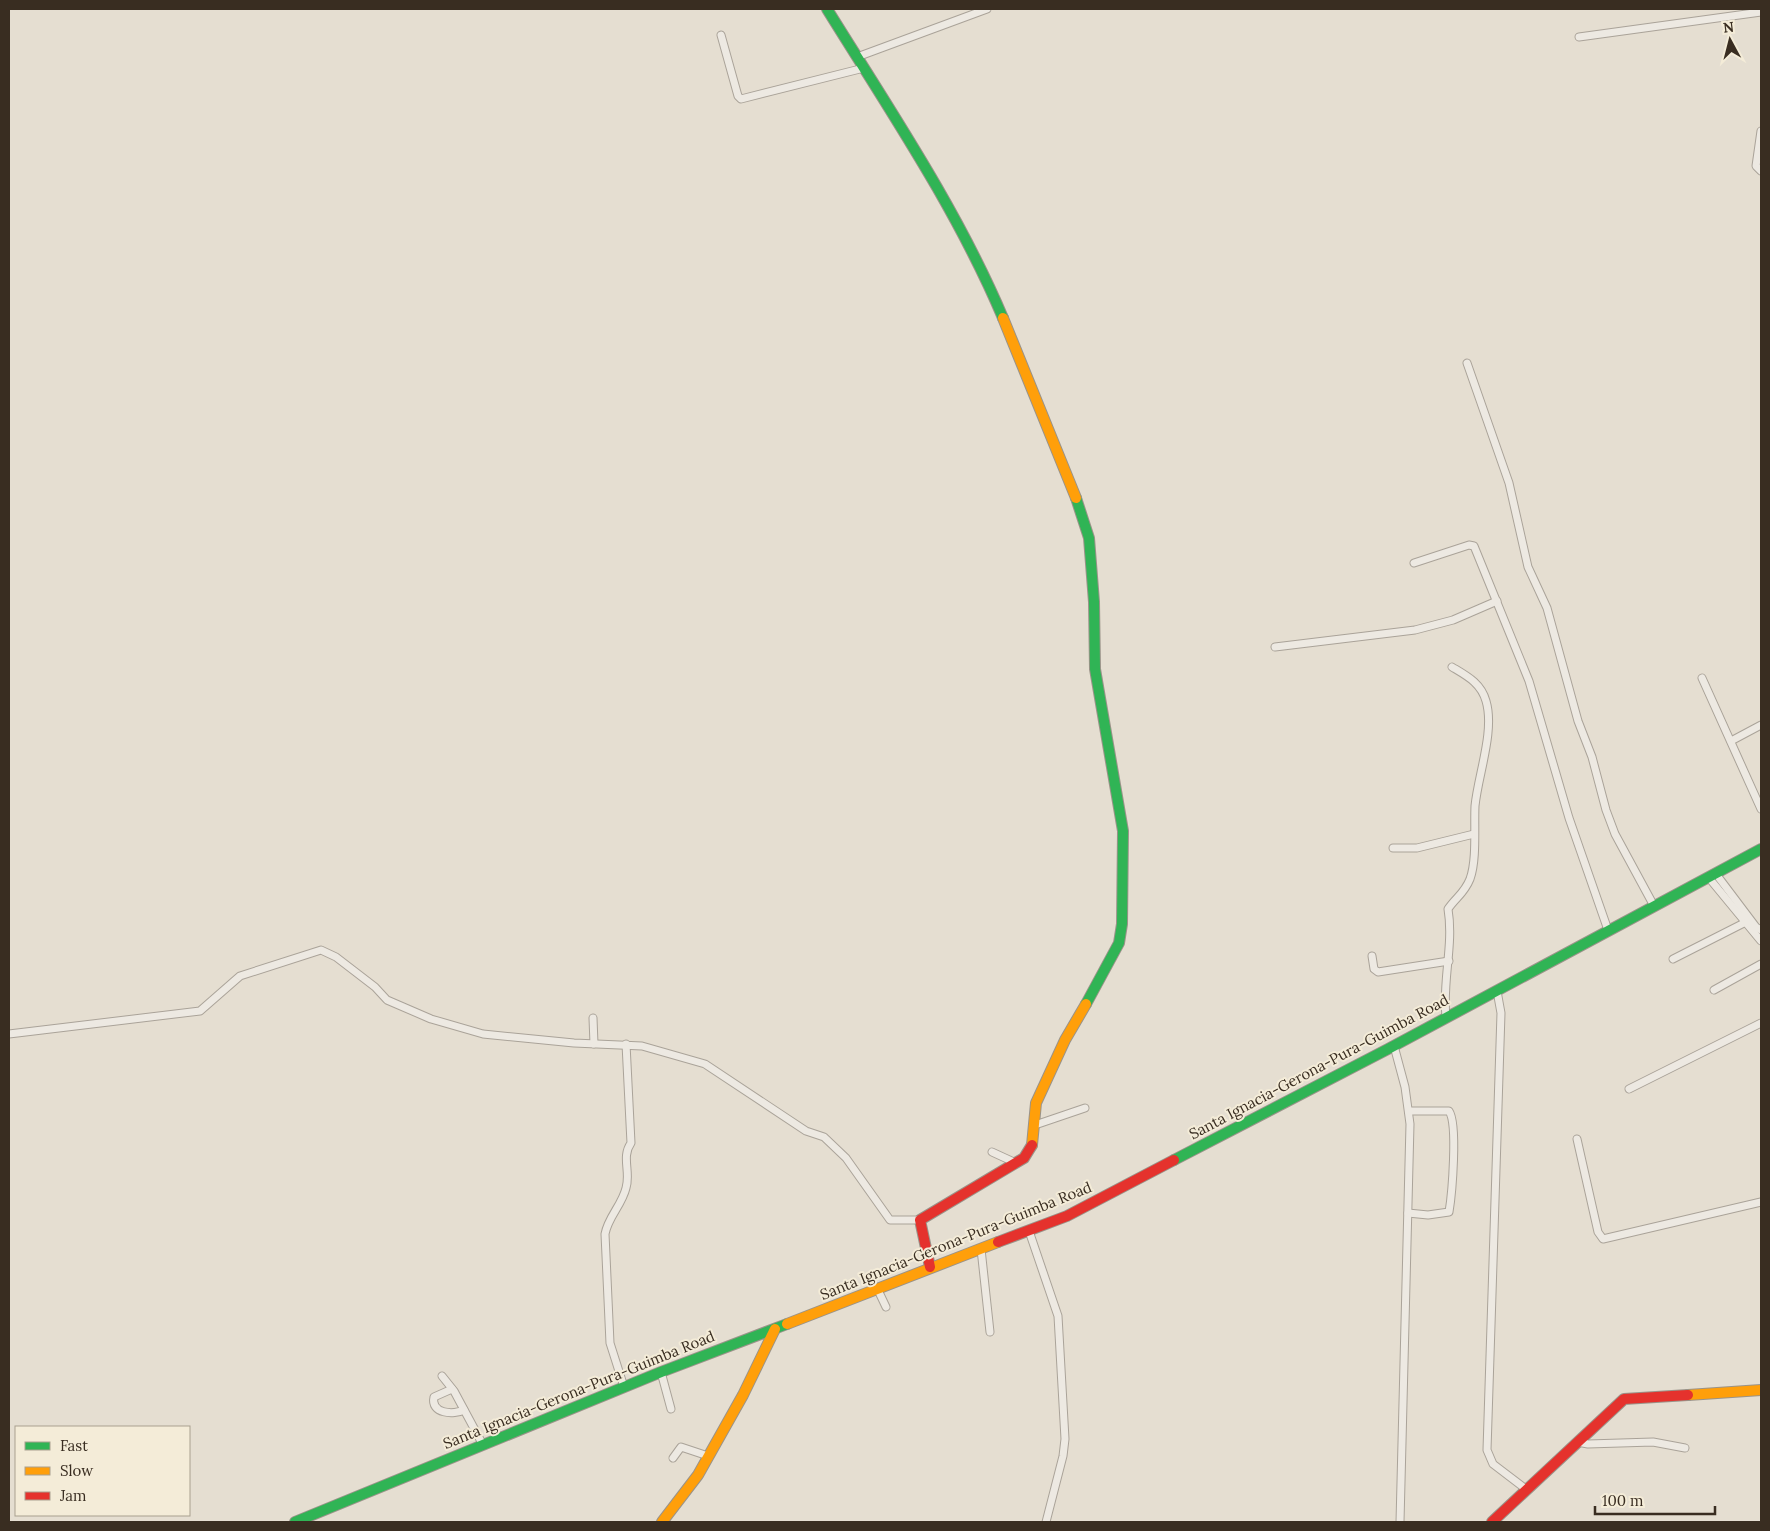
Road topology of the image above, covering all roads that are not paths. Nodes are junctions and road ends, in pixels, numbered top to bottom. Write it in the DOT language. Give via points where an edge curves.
graph roads {
  1 [pos="827,9"];
  2 [pos="987,9"];
  3 [pos="1761,12"];
  4 [pos="721,35"];
  5 [pos="1579,37"];
  6 [pos="857,58"];
  7 [pos="864,68"];
  8 [pos="1761,131"];
  9 [pos="1761,171"];
  10 [pos="1467,363"];
  11 [pos="1414,563"];
  12 [pos="1497,601"];
  13 [pos="1276,647"];
  14 [pos="1452,666"];
  15 [pos="1702,678"];
  16 [pos="1761,725"];
  17 [pos="1731,741"];
  18 [pos="1761,809"];
  19 [pos="1474,834"];
  20 [pos="1393,848"];
  21 [pos="1761,850"];
  22 [pos="1712,876"];
  23 [pos="1654,906"];
  24 [pos="1746,922"];
  25 [pos="1608,930"];
  26 [pos="1761,930"];
  27 [pos="1761,941"];
  28 [pos="1372,956"];
  29 [pos="1673,959"];
  30 [pos="1448,961"];
  31 [pos="1761,964"];
  32 [pos="1714,990"];
  33 [pos="1497,991"];
  34 [pos="593,1018"];
  35 [pos="1446,1018"];
  36 [pos="1761,1023"];
  37 [pos="9,1034"];
  38 [pos="594,1044"];
  39 [pos="626,1044"];
  40 [pos="1394,1046"];
  41 [pos="1629,1089"];
  42 [pos="1085,1108"];
  43 [pos="1409,1111"];
  44 [pos="1036,1125"];
  45 [pos="1577,1139"];
  46 [pos="992,1152"];
  47 [pos="1016,1163"];
  48 [pos="1761,1202"];
  49 [pos="1408,1213"];
  50 [pos="920,1220"];
  51 [pos="1029,1231"];
  52 [pos="981,1249"];
  53 [pos="930,1267"];
  54 [pos="877,1288"];
  55 [pos="886,1307"];
  56 [pos="775,1329"];
  57 [pos="990,1332"];
  58 [pos="660,1372"];
  59 [pos="442,1376"];
  60 [pos="624,1387"];
  61 [pos="452,1389"];
  62 [pos="1761,1390"];
  63 [pos="671,1409"];
  64 [pos="464,1410"];
  65 [pos="1576,1442"];
  66 [pos="483,1445"];
  67 [pos="1685,1448"];
  68 [pos="708,1456"];
  69 [pos="673,1458"];
  70 [pos="1527,1490"];
  71 [pos="295,1522"];
  72 [pos="662,1522"];
  73 [pos="1046,1522"];
  74 [pos="1400,1522"];
  75 [pos="1492,1522"];
  1 -- 6 [label="street"];
  2 -- 6 [label="street"];
  3 -- 5 [label="street"];
  4 -- 7 [label="street" via="741,99"];
  6 -- 7 [label="street"];
  7 -- 44 [label="street" via="969,246 1070,478 1089,538 1095,669 1123,831 1122,924 1112,959 1065,1040 1036,1103"];
  8 -- 9 [label="street" via="1756,166"];
  10 -- 23 [label="street" via="1509,483 1528,567 1547,608 1606,810 1615,834"];
  11 -- 12 [label="street" via="1472,545"];
  12 -- 13 [label="street" via="1453,620 1415,630"];
  12 -- 25 [label="street" via="1529,681 1569,818"];
  14 -- 19 [label="street" via="1478,684 1487,702 1488,738"];
  15 -- 17 [label="street"];
  16 -- 17 [label="street"];
  17 -- 18 [label="street"];
  19 -- 20 [label="street" via="1417,848"];
  19 -- 30 [label="street" via="1470,878 1461,896 1448,909 1451,919"];
  21 -- 22 [label="street, Santa Ignacia-Gerona-Pura-Guimba Road"];
  22 -- 23 [label="street, Santa Ignacia-Gerona-Pura-Guimba Road"];
  22 -- 24 [label="street"];
  22 -- 26 [label="street"];
  23 -- 25 [label="street, Santa Ignacia-Gerona-Pura-Guimba Road"];
  24 -- 27 [label="street"];
  24 -- 29 [label="street"];
  25 -- 33 [label="street, Santa Ignacia-Gerona-Pura-Guimba Road"];
  28 -- 30 [label="street" via="1374,969 1378,972"];
  30 -- 35 [label="street" via="1444,1002"];
  31 -- 32 [label="street"];
  33 -- 35 [label="street, Santa Ignacia-Gerona-Pura-Guimba Road"];
  33 -- 70 [label="street" via="1501,1013 1487,1450 1494,1464"];
  34 -- 38 [label="street"];
  35 -- 40 [label="street, Santa Ignacia-Gerona-Pura-Guimba Road"];
  36 -- 41 [label="street"];
  37 -- 38 [label="street" via="200,1011 240,976 321,950 336,957 387,1000 431,1019 483,1034"];
  38 -- 39 [label="street"];
  39 -- 50 [label="street" via="705,1064 750,1096 806,1130 824,1137 846,1158 890,1220"];
  39 -- 60 [label="street" via="631,1143 626,1150 627,1186 605,1234 610,1343"];
  40 -- 43 [label="street"];
  40 -- 51 [label="street, Santa Ignacia-Gerona-Pura-Guimba Road" via="1096,1202"];
  42 -- 44 [label="street"];
  43 -- 49 [label="street"];
  43 -- 49 [label="street" via="1449,1111 1453,1122 1453,1154 1449,1212"];
  44 -- 47 [label="street" via="1029,1152"];
  45 -- 48 [label="street" via="1598,1232 1603,1239"];
  46 -- 47 [label="street"];
  47 -- 50 [label="street"];
  49 -- 74 [label="street"];
  50 -- 53 [label="street"];
  51 -- 52 [label="street, Santa Ignacia-Gerona-Pura-Guimba Road"];
  51 -- 73 [label="street" via="1054,1302 1060,1334 1065,1439"];
  52 -- 53 [label="street, Santa Ignacia-Gerona-Pura-Guimba Road"];
  52 -- 57 [label="street"];
  53 -- 54 [label="street, Santa Ignacia-Gerona-Pura-Guimba Road"];
  54 -- 55 [label="street"];
  54 -- 56 [label="street, Santa Ignacia-Gerona-Pura-Guimba Road"];
  56 -- 58 [label="street, Santa Ignacia-Gerona-Pura-Guimba Road"];
  56 -- 68 [label="street" via="744,1395"];
  58 -- 60 [label="street, Santa Ignacia-Gerona-Pura-Guimba Road"];
  58 -- 63 [label="street"];
  59 -- 61 [label="street"];
  60 -- 66 [label="street, Santa Ignacia-Gerona-Pura-Guimba Road"];
  61 -- 64 [label="street"];
  61 -- 64 [label="street" via="434,1397 435,1404 441,1411 451,1414"];
  62 -- 65 [label="street" via="1624,1399"];
  64 -- 66 [label="street"];
  65 -- 67 [label="street" via="1653,1442"];
  65 -- 70 [label="street"];
  66 -- 71 [label="street, Santa Ignacia-Gerona-Pura-Guimba Road"];
  68 -- 69 [label="street" via="681,1447"];
  68 -- 72 [label="street" via="698,1475"];
  70 -- 75 [label="street"];
}
